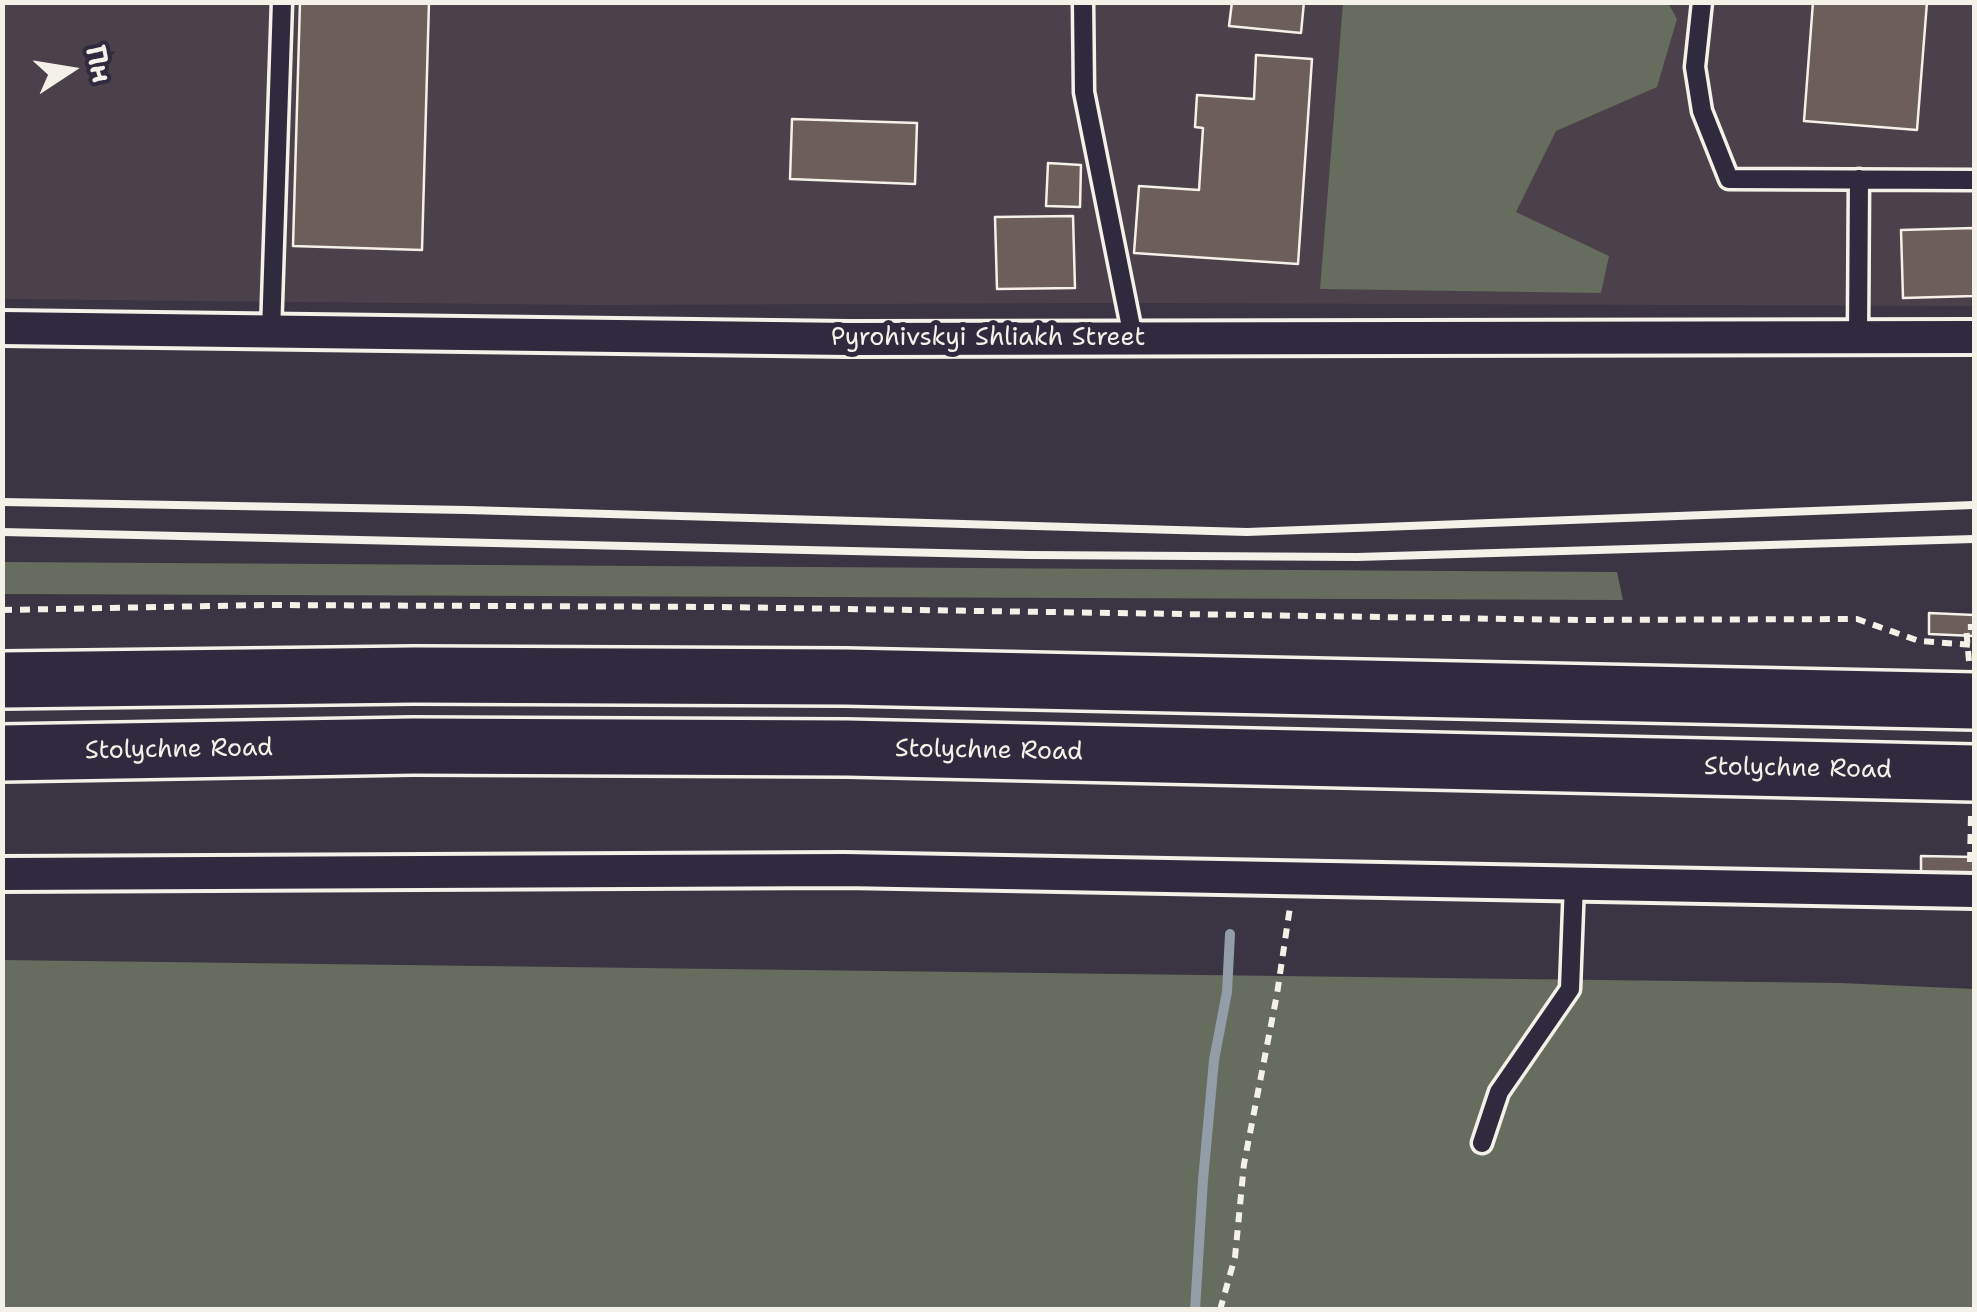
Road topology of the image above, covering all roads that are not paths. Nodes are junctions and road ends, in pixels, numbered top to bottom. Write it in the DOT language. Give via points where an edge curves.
graph roads {
  1 [pos="282,2"];
  2 [pos="1083,2"];
  3 [pos="1702,2"];
  4 [pos="1859,179"];
  5 [pos="1974,180"];
  6 [pos="2,328"];
  7 [pos="271,332"];
  8 [pos="1858,336"];
  9 [pos="1133,337"];
  10 [pos="1974,337"];
  11 [pos="2,680"];
  12 [pos="1974,701"];
  13 [pos="6,753"];
  14 [pos="1974,773"];
  15 [pos="2,874"];
  16 [pos="1574,884"];
  17 [pos="1972,891"];
  18 [pos="1482,1143"];
  1 -- 7 [label="lane"];
  2 -- 9 [label="lane" via="1084,92"];
  3 -- 4 [label="lane" via="1695,66 1702,111 1729,179"];
  4 -- 5 [label="lane"];
  4 -- 8 [label="lane"];
  6 -- 7 [label="street, Pyrohivskyi Shliakh Street"];
  7 -- 9 [label="street, Pyrohivskyi Shliakh Street"];
  8 -- 9 [label="street, Pyrohivskyi Shliakh Street"];
  8 -- 10 [label="street, Pyrohivskyi Shliakh Street"];
  11 -- 12 [label="highway" via="846,677"];
  13 -- 14 [label="highway, Stolychne Road" via="847,748"];
  15 -- 16 [label="street" via="844,870"];
  16 -- 17 [label="street"];
  16 -- 18 [label="lane" via="1570,990 1499,1092"];
}
